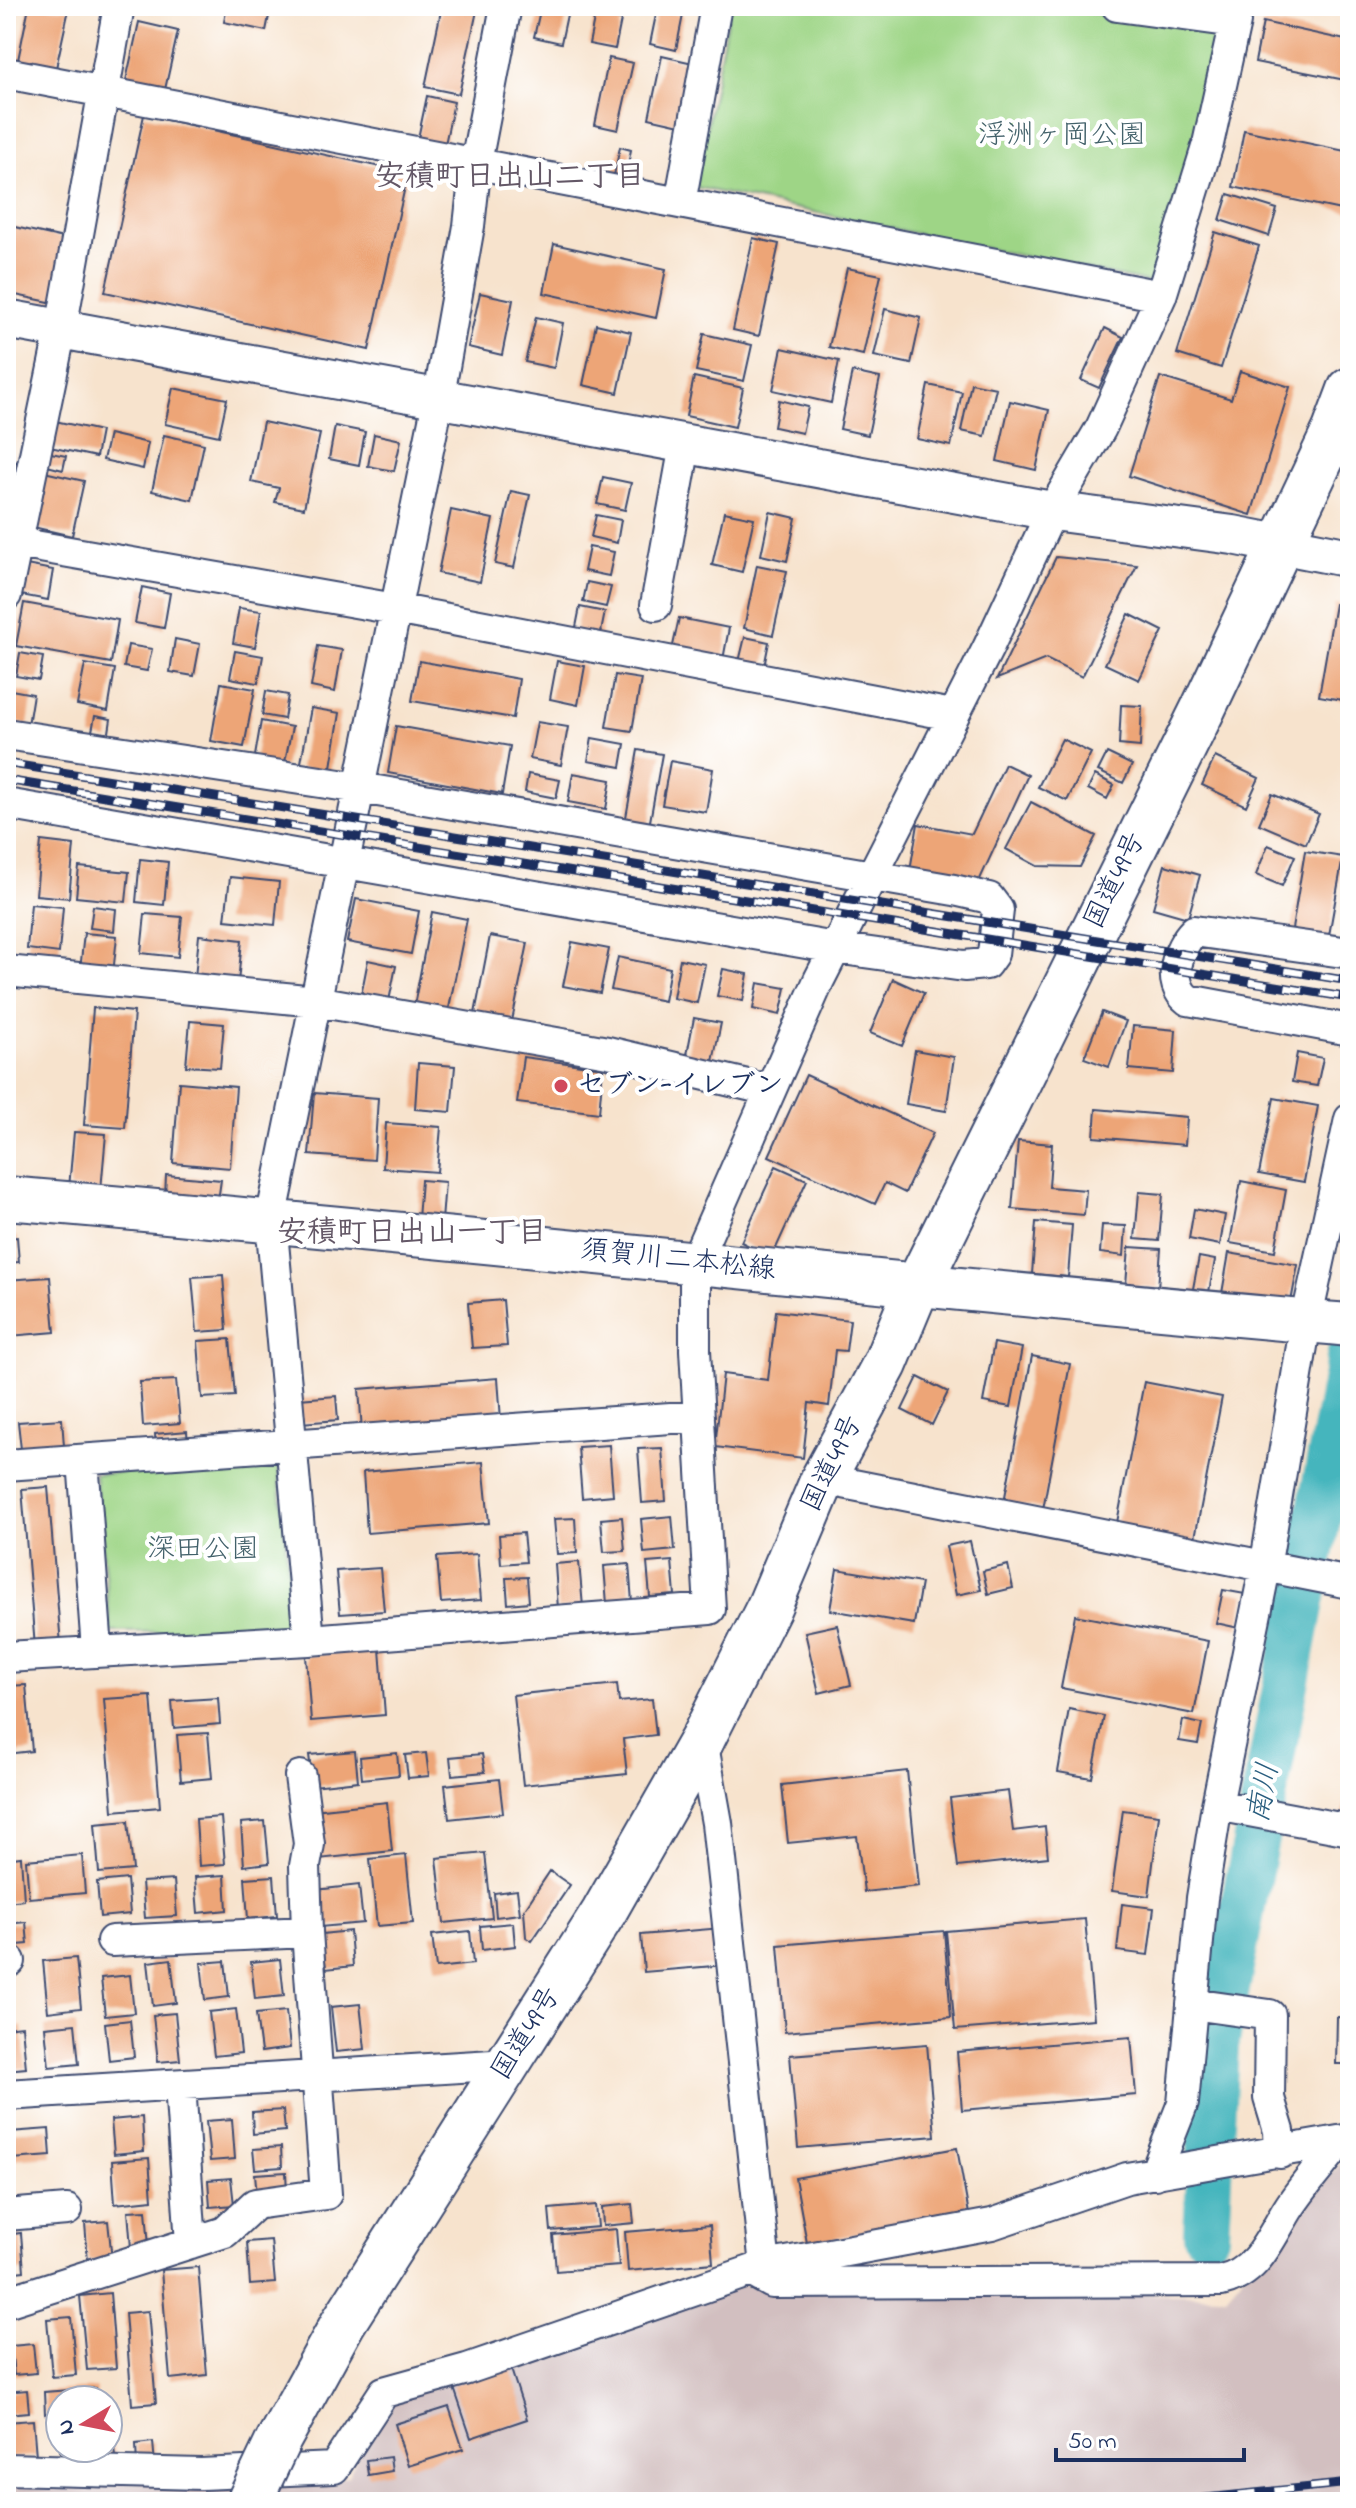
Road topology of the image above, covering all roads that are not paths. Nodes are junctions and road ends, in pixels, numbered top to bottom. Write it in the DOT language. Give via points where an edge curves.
graph roads {
  1 [pos="119,6"];
  2 [pos="506,6"];
  3 [pos="716,6"];
  4 [pos="1117,6"];
  5 [pos="6,73"];
  6 [pos="105,91"];
  7 [pos="476,163"];
  8 [pos="680,203"];
  9 [pos="1161,296"];
  10 [pos="6,319"];
  11 [pos="61,329"];
  12 [pos="1350,390"];
  13 [pos="438,401"];
  14 [pos="685,445"];
  15 [pos="1052,511"];
  16 [pos="11,542"];
  17 [pos="1281,545"];
  18 [pos="1350,558"];
  19 [pos="6,595"];
  20 [pos="656,605"];
  21 [pos="395,609"];
  22 [pos="952,715"];
  23 [pos="6,734"];
  24 [pos="360,788"];
  25 [pos="6,804"];
  26 [pos="344,862"];
  27 [pos="874,876"];
  28 [pos="835,948"];
  29 [pos="1350,953"];
  30 [pos="6,971"];
  31 [pos="316,1001"];
  32 [pos="1350,1030"];
  33 [pos="769,1090"];
  34 [pos="1350,1119"];
  35 [pos="6,1198"];
  36 [pos="271,1220"];
  37 [pos="695,1262"];
  38 [pos="917,1287"];
  39 [pos="1326,1323"];
  40 [pos="699,1416"];
  41 [pos="294,1444"];
  42 [pos="83,1460"];
  43 [pos="6,1465"];
  44 [pos="823,1479"];
  45 [pos="1271,1569"];
  46 [pos="1343,1581"];
  47 [pos="309,1640"];
  48 [pos="97,1650"];
  49 [pos="6,1657"];
  50 [pos="702,1740"];
  51 [pos="300,1776"];
  52 [pos="1223,1806"];
  53 [pos="1350,1830"];
  54 [pos="307,1932"];
  55 [pos="112,1941"];
  56 [pos="1202,2006"];
  57 [pos="509,2064"];
  58 [pos="319,2077"];
  59 [pos="180,2085"];
  60 [pos="6,2095"];
  61 [pos="1345,2140"];
  62 [pos="1280,2153"];
  63 [pos="1155,2174"];
  64 [pos="67,2210"];
  65 [pos="6,2215"];
  66 [pos="191,2243"];
  67 [pos="758,2269"];
  68 [pos="6,2302"];
  69 [pos="6,2469"];
  70 [pos="249,2502"];
  1 -- 6 [label="street"];
  2 -- 7 [label="street"];
  3 -- 8 [label="street"];
  4 -- 9 [label="street" via="1235,22 1208,144"];
  5 -- 6 [label="street"];
  6 -- 7 [label="street"];
  6 -- 11 [label="street"];
  7 -- 8 [label="street"];
  7 -- 13 [label="street"];
  8 -- 9 [label="street"];
  9 -- 15 [label="street" via="1101,428"];
  10 -- 11 [label="street"];
  11 -- 13 [label="street"];
  11 -- 16 [label="street"];
  12 -- 17 [label="highway, 国道49号"];
  13 -- 14 [label="street"];
  13 -- 21 [label="street"];
  14 -- 15 [label="street"];
  14 -- 20 [label="street"];
  15 -- 17 [label="street"];
  15 -- 22 [label="street"];
  16 -- 19 [label="street"];
  16 -- 21 [label="street"];
  17 -- 18 [label="street"];
  17 -- 38 [label="highway, 国道49号"];
  21 -- 22 [label="street"];
  21 -- 24 [label="street"];
  22 -- 27 [label="street"];
  23 -- 24 [label="street"];
  24 -- 26 [label="street"];
  24 -- 27 [label="street"];
  25 -- 26 [label="street"];
  26 -- 28 [label="street"];
  26 -- 31 [label="street"];
  27 -- 28 [label="street"];
  27 -- 28 [label="street" via="989,898 998,910 993,954 986,964 964,966"];
  28 -- 33 [label="street"];
  29 -- 32 [label="street" via="1194,931 1184,941 1175,982 1188,1000"];
  30 -- 31 [label="street"];
  31 -- 33 [label="street" via="608,1052"];
  31 -- 36 [label="street"];
  33 -- 37 [label="street"];
  34 -- 39 [label="street"];
  35 -- 36 [label="main road, 須賀川二本松線"];
  36 -- 37 [label="main road, 須賀川二本松線"];
  36 -- 41 [label="street"];
  37 -- 38 [label="main road, 須賀川二本松線"];
  37 -- 40 [label="street"];
  38 -- 39 [label="main road, 須賀川二本松線"];
  38 -- 44 [label="highway, 国道49号" via="885,1364"];
  39 -- 45 [label="street"];
  40 -- 41 [label="street"];
  40 -- 47 [label="street" via="710,1609"];
  41 -- 42 [label="street"];
  41 -- 47 [label="street"];
  42 -- 43 [label="street"];
  42 -- 48 [label="street"];
  44 -- 45 [label="street"];
  44 -- 50 [label="highway, 国道49号" via="769,1607"];
  45 -- 46 [label="street"];
  45 -- 52 [label="street"];
  47 -- 48 [label="street"];
  48 -- 49 [label="street"];
  50 -- 57 [label="highway, 国道49号"];
  50 -- 67 [label="street" via="717,1823"];
  51 -- 54 [label="street" via="309,1844"];
  52 -- 53 [label="street"];
  52 -- 56 [label="street" via="1202,1898"];
  54 -- 55 [label="street"];
  54 -- 58 [label="street"];
  56 -- 62 [label="street" via="1270,2015 1269,2098"];
  56 -- 63 [label="street" via="1183,2103"];
  57 -- 58 [label="street"];
  57 -- 70 [label="highway, 国道49号, bridge" via="351,2309"];
  58 -- 59 [label="street"];
  58 -- 66 [label="street" via="326,2194 255,2204 225,2232"];
  59 -- 60 [label="street"];
  59 -- 66 [label="street"];
  61 -- 62 [label="street"];
  61 -- 67 [label="street" via="1291,2204 1261,2256 1236,2278 772,2283"];
  62 -- 63 [label="street"];
  63 -- 67 [label="street" via="1127,2178 992,2224"];
  64 -- 65 [label="street"];
  66 -- 68 [label="street"];
  67 -- 69 [label="street" via="467,2369 384,2392 334,2468 201,2474"];
}
